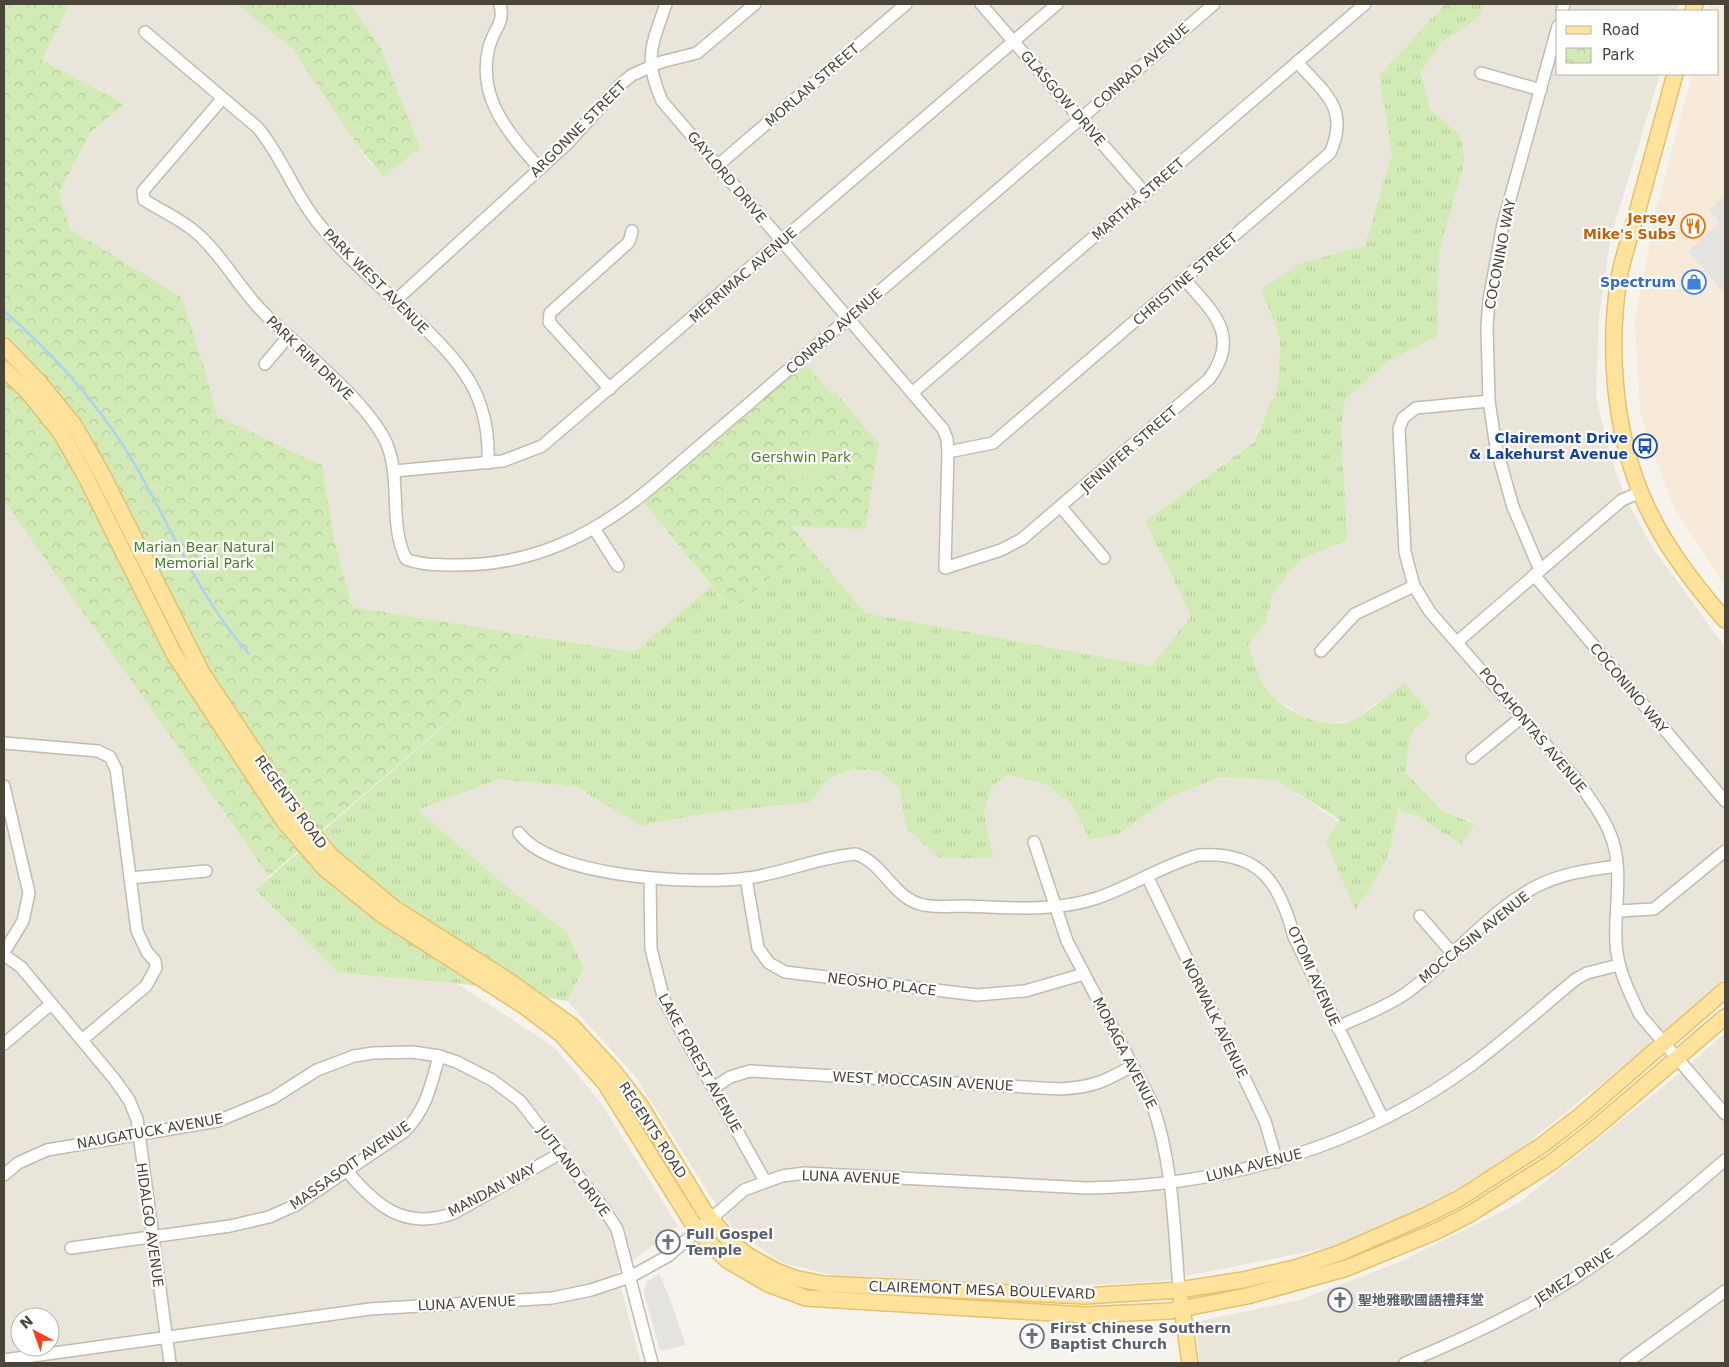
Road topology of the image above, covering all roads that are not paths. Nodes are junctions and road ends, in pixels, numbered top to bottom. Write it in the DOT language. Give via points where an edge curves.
graph roads {
  1 [pos="500,4"];
  2 [pos="666,4"];
  3 [pos="755,4"];
  4 [pos="906,4"];
  5 [pos="981,4"];
  6 [pos="1057,4"];
  7 [pos="1214,4"];
  8 [pos="1364,4"];
  9 [pos="145,32"];
  10 [pos="1556,33"];
  11 [pos="1014,42"];
  12 [pos="1297,62"];
  13 [pos="650,68"];
  14 [pos="1481,73"];
  15 [pos="1675,75"];
  16 [pos="1540,90"];
  17 [pos="222,99"];
  18 [pos="1081,118"];
  19 [pos="717,166"];
  20 [pos="540,169"];
  21 [pos="1145,193"];
  22 [pos="632,230"];
  23 [pos="781,241"];
  24 [pos="1185,280"];
  25 [pos="395,301"];
  26 [pos="848,319"];
  27 [pos="288,337"];
  28 [pos="4,346"];
  29 [pos="265,364"];
  30 [pos="4,369"];
  31 [pos="610,389"];
  32 [pos="912,393"];
  33 [pos="1489,400"];
  34 [pos="948,452"];
  35 [pos="488,463"];
  36 [pos="394,470"];
  37 [pos="1641,492"];
  38 [pos="1061,507"];
  39 [pos="595,530"];
  40 [pos="1104,558"];
  41 [pos="411,562"];
  42 [pos="618,566"];
  43 [pos="945,568"];
  44 [pos="1537,573"];
  45 [pos="1414,586"];
  46 [pos="1725,620"];
  47 [pos="1457,642"];
  48 [pos="1321,651"];
  49 [pos="1522,717"];
  50 [pos="4,743"];
  51 [pos="1472,758"];
  52 [pos="4,786"];
  53 [pos="1725,801"];
  54 [pos="519,833"];
  55 [pos="1034,842"];
  56 [pos="1725,851"];
  57 [pos="1617,866"];
  58 [pos="206,871"];
  59 [pos="1147,876"];
  60 [pos="130,878"];
  61 [pos="746,878"];
  62 [pos="650,879"];
  63 [pos="1055,906"];
  64 [pos="1618,911"];
  65 [pos="1420,916"];
  66 [pos="4,954"];
  67 [pos="1453,954"];
  68 [pos="1619,965"];
  69 [pos="1084,974"];
  70 [pos="1725,990"];
  71 [pos="51,1004"];
  72 [pos="1725,1017"];
  73 [pos="1337,1027"];
  74 [pos="82,1040"];
  75 [pos="1664,1043"];
  76 [pos="4,1044"];
  77 [pos="439,1056"];
  78 [pos="1677,1058"];
  79 [pos="1132,1066"];
  80 [pos="714,1088"];
  81 [pos="1725,1114"];
  82 [pos="1383,1119"];
  83 [pos="138,1134"];
  84 [pos="561,1153"];
  85 [pos="1725,1160"];
  86 [pos="1277,1162"];
  87 [pos="347,1171"];
  88 [pos="4,1175"];
  89 [pos="765,1181"];
  90 [pos="1169,1182"];
  91 [pos="710,1219"];
  92 [pos="697,1230"];
  93 [pos="152,1238"];
  94 [pos="71,1248"];
  95 [pos="630,1276"];
  96 [pos="1179,1290"];
  97 [pos="1725,1291"];
  98 [pos="1182,1309"];
  99 [pos="166,1337"];
  100 [pos="1644,1359"];
  101 [pos="4,1360"];
  102 [pos="170,1363"];
  103 [pos="652,1363"];
  104 [pos="1190,1363"];
  105 [pos="1404,1363"];
  106 [pos="1626,1363"];
  1 -- 20 [label="street" via="503,16 491,40 485,65 493,105 506,129"];
  2 -- 13 [label="street, GAYLORD DRIVE" via="655,37"];
  3 -- 13 [label="street, ARGONNE STREET" via="696,53"];
  4 -- 19 [label="street, MORLAN STREET"];
  5 -- 11 [label="street, GLASGOW DRIVE"];
  6 -- 11 [label="street, MERRIMAC AVENUE"];
  7 -- 18 [label="street, CONRAD AVENUE"];
  8 -- 12 [label="street, MARTHA STREET"];
  9 -- 17 [label="street, PARK WEST AVENUE"];
  10 -- 16 [label="street, COCONINO WAY"];
  11 -- 18 [label="street, GLASGOW DRIVE"];
  11 -- 23 [label="street, MERRIMAC AVENUE"];
  12 -- 21 [label="street, MARTHA STREET"];
  12 -- 24 [label="street, CHRISTINE STREET" via="1336,110 1338,135 1330,153"];
  13 -- 19 [label="street, GAYLORD DRIVE" via="662,101"];
  13 -- 20 [label="street, ARGONNE STREET" via="632,75 621,84"];
  14 -- 16 [label="street"];
  15 -- 37 [label="main road" via="1620,277 1615,312 1615,365 1620,416 1628,456"];
  16 -- 33 [label="street, COCONINO WAY" via="1503,224 1489,300"];
  17 -- 25 [label="street, PARK WEST AVENUE" via="258,128 272,144 322,228"];
  17 -- 27 [label="street, PARK RIM DRIVE" via="143,191 144,200 204,240 260,310"];
  18 -- 21 [label="street, GLASGOW DRIVE"];
  18 -- 26 [label="street, CONRAD AVENUE"];
  19 -- 23 [label="street, GAYLORD DRIVE"];
  20 -- 25 [label="street, ARGONNE STREET"];
  21 -- 32 [label="street, MARTHA STREET"];
  22 -- 31 [label="street" via="629,242 550,313 549,322"];
  23 -- 26 [label="street, GAYLORD DRIVE"];
  23 -- 31 [label="street, MERRIMAC AVENUE"];
  24 -- 34 [label="street, CHRISTINE STREET" via="993,443"];
  24 -- 38 [label="street, JENNIFER STREET" via="1221,325 1225,344 1219,366 1209,379"];
  25 -- 35 [label="street, PARK WEST AVENUE" via="446,349 470,383 482,412"];
  26 -- 32 [label="street, GAYLORD DRIVE"];
  26 -- 39 [label="street, CONRAD AVENUE" via="645,493"];
  27 -- 29 [label="street"];
  27 -- 36 [label="street, PARK RIM DRIVE" via="363,408 381,432"];
  28 -- 91 [label="main road, REGENTS ROAD" via="74,425 101,472 202,674 294,811 331,856 394,908 509,981 572,1026 640,1105"];
  30 -- 92 [label="main road, REGENTS ROAD" via="28,392 61,433 174,654 283,820 324,868 382,915 508,995 561,1034 609,1089"];
  31 -- 35 [label="street, MERRIMAC AVENUE" via="542,446"];
  32 -- 34 [label="street, GAYLORD DRIVE" via="943,429 948,440"];
  33 -- 44 [label="street, COCONINO WAY" via="1496,447"];
  33 -- 45 [label="street, POCAHONTAS AVENUE" via="1416,408 1403,418 1399,429 1405,552"];
  34 -- 43 [label="street, GAYLORD DRIVE"];
  35 -- 36 [label="street, MERRIMAC AVENUE"];
  36 -- 41 [label="street, PARK RIM DRIVE" via="400,547"];
  37 -- 44 [label="street" via="1622,500"];
  37 -- 46 [label="main road" via="1662,536 1700,591"];
  38 -- 40 [label="street"];
  38 -- 43 [label="street, JENNIFER STREET" via="1022,540"];
  39 -- 41 [label="street, CONRAD AVENUE" via="555,549 509,561 464,565"];
  39 -- 42 [label="street"];
  44 -- 47 [label="street"];
  44 -- 53 [label="street, COCONINO WAY"];
  45 -- 47 [label="street, POCAHONTAS AVENUE" via="1430,612"];
  45 -- 48 [label="street" via="1355,614"];
  47 -- 49 [label="street, POCAHONTAS AVENUE"];
  49 -- 51 [label="street"];
  49 -- 57 [label="street, POCAHONTAS AVENUE" via="1596,806 1612,837"];
  50 -- 60 [label="street" via="98,751 110,757 116,769"];
  52 -- 66 [label="street" via="29,893 23,921"];
  54 -- 62 [label="street" via="526,843 550,855 591,869"];
  55 -- 63 [label="street, MORAGA AVENUE"];
  56 -- 64 [label="street" via="1654,909"];
  57 -- 64 [label="street, POCAHONTAS AVENUE"];
  57 -- 67 [label="street, MOCCASIN AVENUE" via="1571,872 1537,886 1511,903"];
  58 -- 60 [label="street"];
  59 -- 63 [label="street, OTOMI AVENUE" via="1097,898"];
  59 -- 73 [label="street, OTOMI AVENUE" via="1198,855 1240,858 1255,867 1270,880 1286,905 1294,937"];
  59 -- 86 [label="street, NORWALK AVENUE" via="1265,1121"];
  60 -- 74 [label="street" via="137,931 156,968 146,986"];
  61 -- 62 [label="street"];
  61 -- 63 [label="street, OTOMI AVENUE" via="856,854 875,867 898,893 923,905"];
  61 -- 69 [label="street, NEOSHO PLACE" via="758,948 769,963 785,972 977,995 1025,990"];
  62 -- 80 [label="street, LAKE FOREST AVENUE" via="651,949 658,982 664,1000"];
  63 -- 69 [label="street, MORAGA AVENUE" via="1067,941"];
  64 -- 68 [label="street, POCAHONTAS AVENUE" via="1616,942"];
  65 -- 67 [label="street"];
  66 -- 71 [label="street, HIDALGO AVENUE" via="21,967"];
  67 -- 73 [label="street, MOCCASIN AVENUE" via="1405,994"];
  68 -- 75 [label="street, POCAHONTAS AVENUE" via="1640,1015"];
  68 -- 82 [label="street, LUNA AVENUE" via="1576,979 1473,1064"];
  69 -- 79 [label="street, MORAGA AVENUE"];
  70 -- 75 [label="main road, CLAIREMONT MESA BOULEVARD"];
  71 -- 74 [label="street, HIDALGO AVENUE"];
  71 -- 76 [label="street"];
  72 -- 78 [label="main road, CLAIREMONT MESA BOULEVARD"];
  73 -- 82 [label="street, OTOMI AVENUE"];
  74 -- 83 [label="street, HIDALGO AVENUE" via="129,1100 137,1119"];
  75 -- 78 [label="street, POCAHONTAS AVENUE"];
  75 -- 96 [label="main road, CLAIREMONT MESA BOULEVARD" via="1541,1146 1429,1214 1340,1253 1296,1268"];
  77 -- 83 [label="street, NAUGATUCK AVENUE" via="413,1052 354,1056 317,1070 273,1098 218,1121"];
  77 -- 84 [label="street, JUTLAND DRIVE" via="492,1080 520,1101"];
  77 -- 87 [label="street, MASSASOIT AVENUE" via="428,1097 416,1120 404,1132"];
  78 -- 81 [label="street, POCAHONTAS AVENUE"];
  78 -- 98 [label="main road, CLAIREMONT MESA BOULEVARD" via="1552,1162 1437,1231 1347,1268 1247,1296"];
  79 -- 80 [label="street, WEST MOCCASIN AVENUE" via="1103,1082 1086,1087 750,1071 730,1077"];
  79 -- 90 [label="street, MORAGA AVENUE" via="1158,1121"];
  80 -- 89 [label="street, LAKE FOREST AVENUE"];
  82 -- 86 [label="street, LUNA AVENUE"];
  83 -- 88 [label="street, NAUGATUCK AVENUE" via="48,1150 18,1163"];
  83 -- 93 [label="street, HIDALGO AVENUE"];
  84 -- 87 [label="street, MANDAN WAY" via="454,1213 441,1217 412,1218 384,1208 366,1194"];
  84 -- 95 [label="street, JUTLAND DRIVE" via="617,1229"];
  85 -- 105 [label="street, JEMEZ DRIVE" via="1663,1213 1591,1267 1526,1307 1450,1345"];
  86 -- 90 [label="street, LUNA AVENUE" via="1221,1175"];
  87 -- 93 [label="street, MASSASOIT AVENUE" via="296,1205 269,1216 230,1226"];
  89 -- 90 [label="street, LUNA AVENUE" via="805,1174 1087,1188"];
  89 -- 91 [label="street, LUNA AVENUE" via="744,1190"];
  90 -- 96 [label="street, MORAGA AVENUE"];
  91 -- 92 [label="street, LUNA AVENUE"];
  91 -- 96 [label="main road, CLAIREMONT MESA BOULEVARD" via="747,1255 794,1278 823,1284 1085,1296"];
  92 -- 95 [label="street, LUNA AVENUE" via="668,1256"];
  92 -- 98 [label="main road, CLAIREMONT MESA BOULEVARD" via="733,1264 768,1284 806,1298 1085,1315"];
  93 -- 94 [label="street, MASSASOIT AVENUE"];
  93 -- 99 [label="street, HIDALGO AVENUE"];
  95 -- 99 [label="street, LUNA AVENUE" via="591,1290 552,1298 370,1309"];
  95 -- 103 [label="street, JUTLAND DRIVE"];
  96 -- 98 [label="main road, MORAGA AVENUE"];
  97 -- 100 [label="street"];
  98 -- 104 [label="main road, MORAGA AVENUE"];
  99 -- 101 [label="street, LUNA AVENUE"];
  99 -- 102 [label="street, HIDALGO AVENUE"];
  100 -- 106 [label="street"];
}
